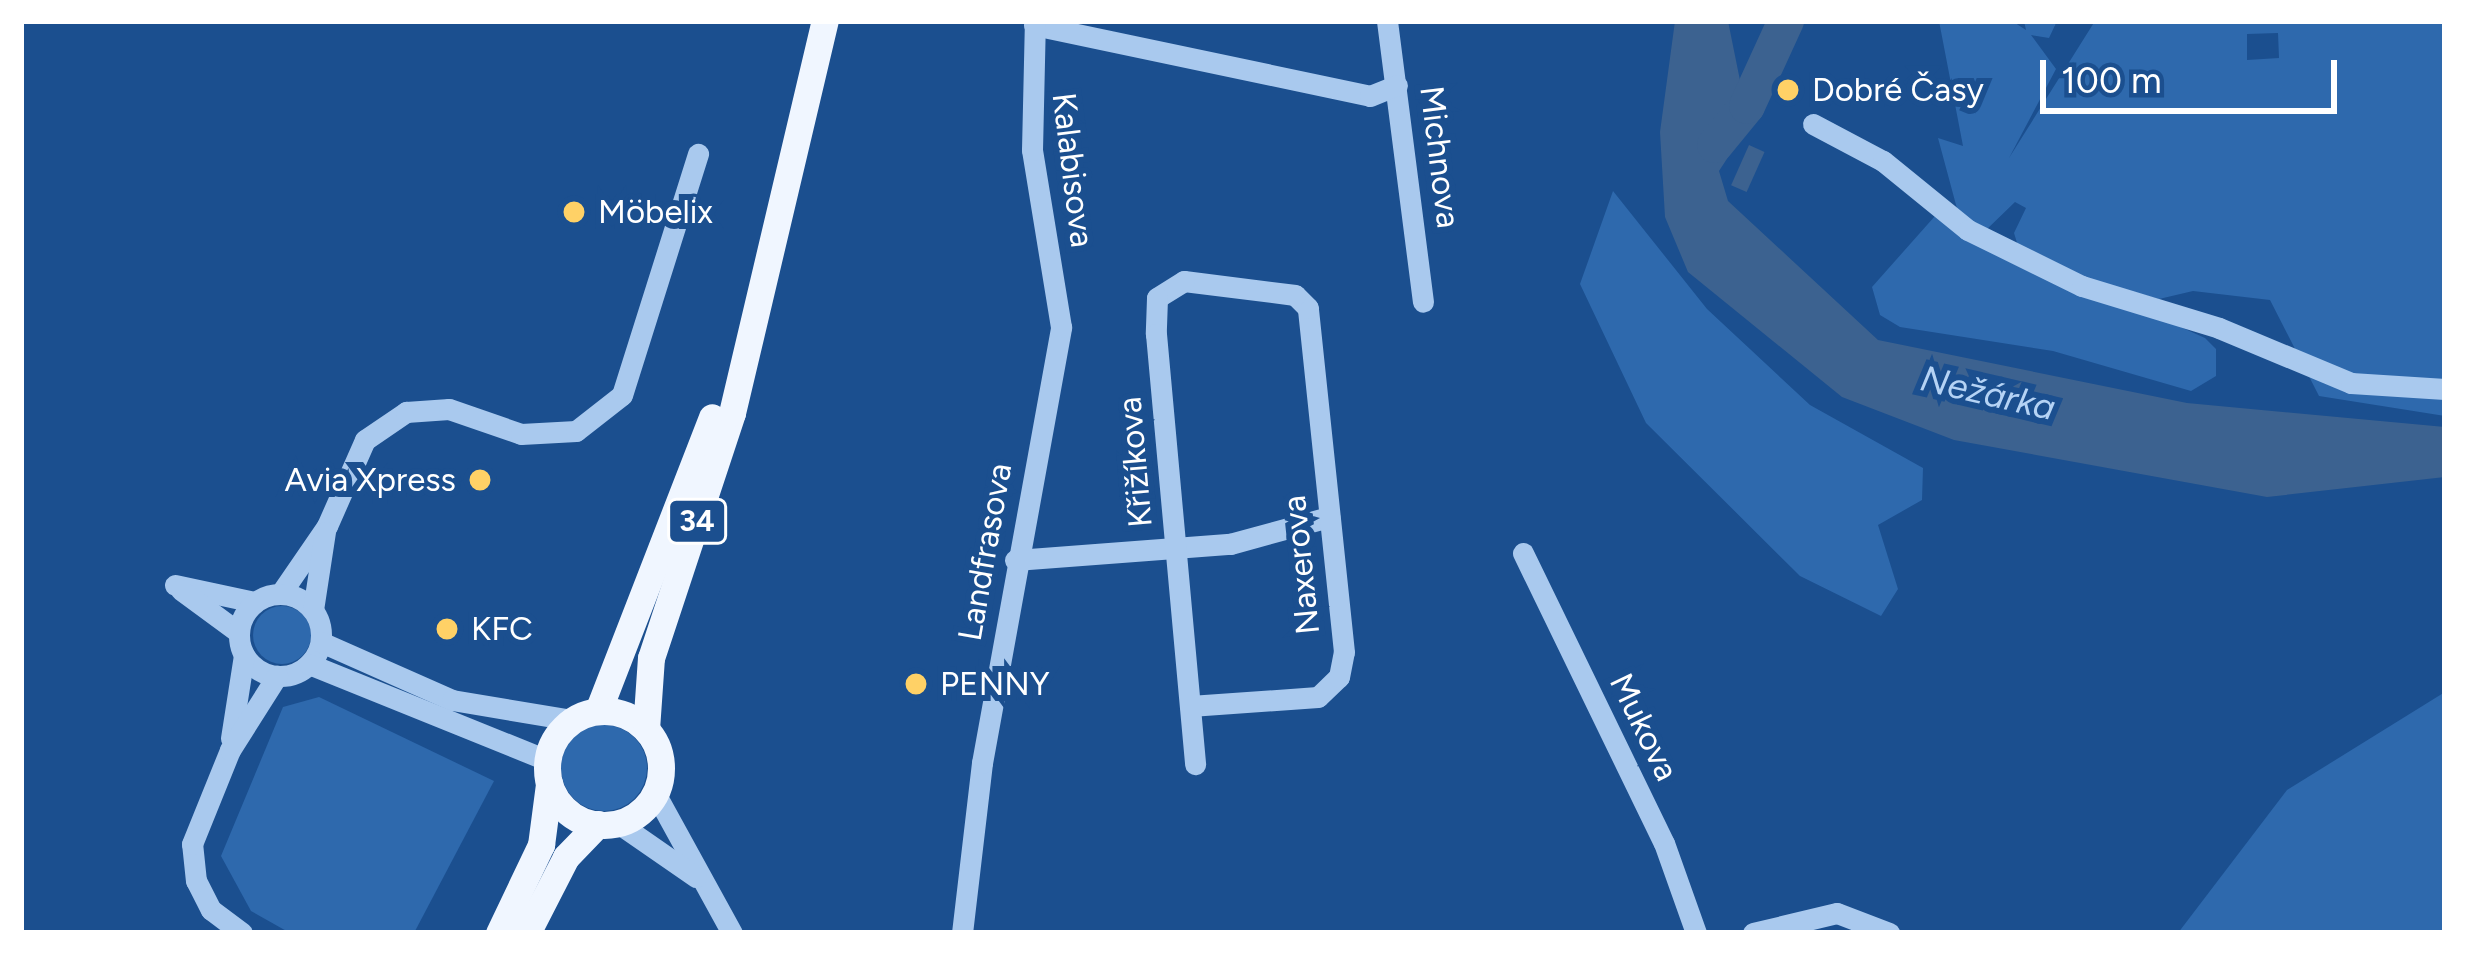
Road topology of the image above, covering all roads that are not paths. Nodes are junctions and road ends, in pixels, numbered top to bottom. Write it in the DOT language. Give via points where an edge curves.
graph roads {
  1 [pos="825,21"];
  2 [pos="1387,21"];
  3 [pos="1035,23"];
  4 [pos="1397,85"];
  5 [pos="1813,124"];
  6 [pos="698,154"];
  7 [pos="1295,295"];
  8 [pos="1423,302"];
  9 [pos="752,312"];
  10 [pos="1061,327"];
  11 [pos="2445,389"];
  12 [pos="1329,517"];
  13 [pos="326,526"];
  14 [pos="1176,547"];
  15 [pos="1523,553"];
  16 [pos="1016,560"];
  17 [pos="281,593"];
  18 [pos="254,602"];
  19 [pos="313,610"];
  20 [pos="238,632"];
  21 [pos="321,642"];
  22 [pos="244,655"];
  23 [pos="309,664"];
  24 [pos="277,676"];
  25 [pos="1190,706"];
  26 [pos="585,716"];
  27 [pos="646,729"];
  28 [pos="230,750"];
  29 [pos="1195,764"];
  30 [pos="548,772"];
  31 [pos="655,793"];
  32 [pos="608,824"];
  33 [pos="706,886"];
  34 [pos="242,933"];
  35 [pos="500,933"];
  36 [pos="527,933"];
  37 [pos="732,933"];
  38 [pos="962,933"];
  39 [pos="1696,933"];
  40 [pos="1753,933"];
  41 [pos="1889,933"];
  1 -- 9 [label="main road, 34"];
  2 -- 4 [label="street, Michnova"];
  3 -- 4 [label="street" via="1370,96"];
  3 -- 10 [label="street, Kalabisova" via="1032,150"];
  4 -- 8 [label="street, Michnova"];
  5 -- 11 [label="street" via="1883,161 1968,230 2082,286 2219,328 2351,383"];
  6 -- 13 [label="street" via="622,395 576,431 521,434 449,409 406,412 365,440"];
  7 -- 12 [label="street, Naxerova" via="1312,318"];
  7 -- 14 [label="street, Křižíkova" via="1184,281 1157,298"];
  9 -- 26 [label="main road, 34"];
  9 -- 27 [label="main road, 34" via="727,430 651,658"];
  10 -- 16 [label="street, Landfrasova"];
  12 -- 14 [label="street" via="1230,544"];
  12 -- 25 [label="street, Naxerova" via="1344,652 1339,677 1318,697"];
  13 -- 17 [label="street"];
  13 -- 19 [label="street"];
  14 -- 16 [label="street"];
  14 -- 25 [label="street, Křižíkova"];
  15 -- 39 [label="street, Mukova" via="1664,843"];
  16 -- 38 [label="street, Landfrasova"];
  17 -- 18 [label="street"];
  17 -- 19 [label="street"];
  18 -- 20 [label="street"];
  18 -- 20 [label="street" via="175,585"];
  19 -- 21 [label="street"];
  20 -- 22 [label="street"];
  21 -- 23 [label="street"];
  21 -- 26 [label="street" via="452,700"];
  22 -- 24 [label="street"];
  22 -- 28 [label="street"];
  23 -- 24 [label="street"];
  23 -- 30 [label="street"];
  24 -- 28 [label="street"];
  25 -- 29 [label="street, Křižíkova"];
  26 -- 27 [label="main road" via="626,715"];
  26 -- 30 [label="main road"];
  27 -- 31 [label="main road" via="661,760"];
  28 -- 34 [label="street" via="192,844 196,880 211,910"];
  30 -- 32 [label="main road" via="570,814"];
  30 -- 35 [label="main road" via="541,845"];
  31 -- 32 [label="main road"];
  31 -- 33 [label="street"];
  32 -- 33 [label="street"];
  32 -- 36 [label="main road" via="566,857"];
  33 -- 37 [label="street"];
  40 -- 41 [label="street" via="1837,913"];
}
